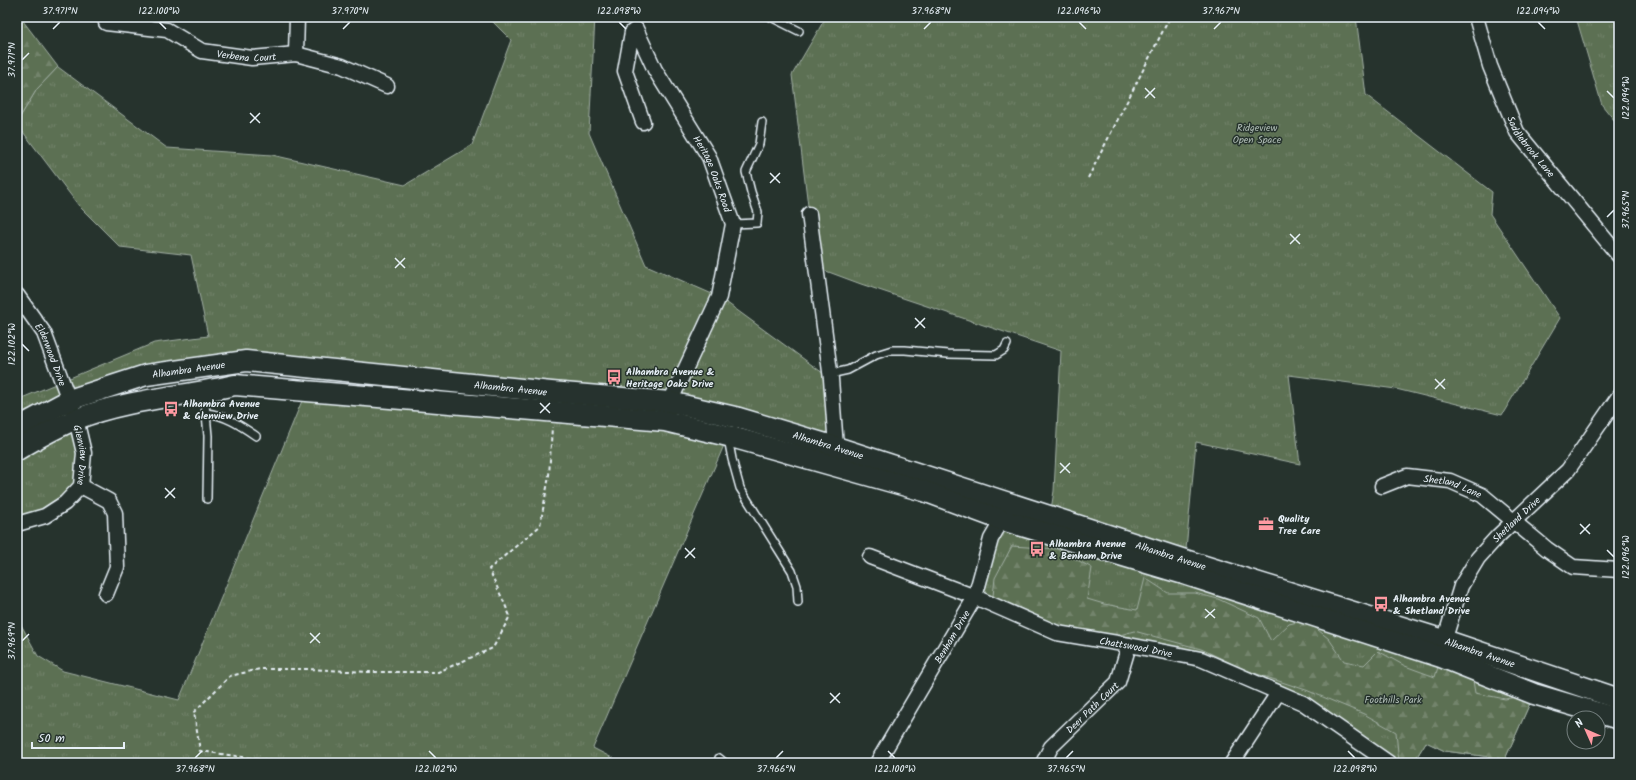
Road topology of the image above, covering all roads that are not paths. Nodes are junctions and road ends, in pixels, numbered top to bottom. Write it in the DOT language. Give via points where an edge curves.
graph roads {
  1 [pos="297,17"];
  2 [pos="771,17"];
  3 [pos="1476,17"];
  4 [pos="106,23"];
  5 [pos="799,31"];
  6 [pos="296,54"];
  7 [pos="387,86"];
  8 [pos="643,122"];
  9 [pos="762,122"];
  10 [pos="810,214"];
  11 [pos="733,224"];
  12 [pos="1619,256"];
  13 [pos="17,295"];
  14 [pos="1007,344"];
  15 [pos="830,374"];
  16 [pos="204,392"];
  17 [pos="1619,396"];
  18 [pos="69,400"];
  19 [pos="668,411"];
  20 [pos="206,413"];
  21 [pos="76,419"];
  22 [pos="17,428"];
  23 [pos="256,436"];
  24 [pos="728,436"];
  25 [pos="836,447"];
  26 [pos="17,450"];
  27 [pos="81,486"];
  28 [pos="1382,486"];
  29 [pos="207,499"];
  30 [pos="1004,510"];
  31 [pos="1515,522"];
  32 [pos="17,524"];
  33 [pos="870,557"];
  34 [pos="1619,570"];
  35 [pos="106,594"];
  36 [pos="975,598"];
  37 [pos="798,602"];
  38 [pos="1129,645"];
  39 [pos="1442,648"];
  40 [pos="1278,693"];
  41 [pos="1619,699"];
  42 [pos="1619,719"];
  43 [pos="719,758"];
  44 [pos="725,763"];
  45 [pos="877,763"];
  46 [pos="1043,763"];
  47 [pos="1232,763"];
  48 [pos="1389,763"];
  1 -- 6 [label="street"];
  2 -- 5 [label="lane"];
  3 -- 12 [label="street, Saddlebrook Lane" via="1490,66 1517,132"];
  4 -- 6 [label="street, Verbena Court" via="167,30 202,51 252,58"];
  6 -- 7 [label="street, Verbena Court" via="342,66"];
  8 -- 11 [label="street, Heritage Oaks Road" via="625,71 632,32 636,29 655,70 709,157"];
  9 -- 11 [label="lane" via="759,144 746,172 758,212 756,223"];
  10 -- 15 [label="street"];
  11 -- 19 [label="street, Heritage Oaks Road" via="719,297"];
  13 -- 18 [label="street, Elderwood Drive" via="44,333"];
  14 -- 15 [label="lane" via="1004,350 996,355 892,350 876,355 848,370"];
  15 -- 25 [label="street"];
  16 -- 19 [label="main road, Alhambra Avenue" via="235,385 553,412"];
  16 -- 20 [label="lane"];
  16 -- 21 [label="main road, Alhambra Avenue" via="144,400"];
  17 -- 31 [label="street, Shetland Drive" via="1568,470"];
  18 -- 19 [label="main road, Alhambra Avenue" via="146,375 246,361 551,392"];
  18 -- 21 [label="street, Elderwood Drive"];
  18 -- 22 [label="main road, Alhambra Avenue"];
  19 -- 24 [label="main road, Alhambra Avenue"];
  19 -- 25 [label="main road, Alhambra Avenue" via="739,418"];
  20 -- 23 [label="lane" via="217,414 233,421"];
  20 -- 29 [label="lane"];
  21 -- 26 [label="main road, Alhambra Avenue"];
  21 -- 27 [label="street, Glenview Drive" via="84,453"];
  24 -- 30 [label="main road, Alhambra Avenue" via="924,491"];
  24 -- 37 [label="lane" via="740,488 792,571 797,586"];
  25 -- 30 [label="main road, Alhambra Avenue"];
  27 -- 32 [label="street, Glenview Drive" via="65,503 45,516"];
  27 -- 35 [label="street" via="109,501 115,513 118,567"];
  28 -- 31 [label="street, Shetland Lane" via="1407,476 1450,481 1482,494"];
  30 -- 36 [label="street, Benham Drive" via="991,539"];
  30 -- 39 [label="main road, Alhambra Avenue" via="1187,575"];
  31 -- 34 [label="street, Shetland Lane" via="1546,549 1573,567"];
  31 -- 39 [label="street, Shetland Drive" via="1478,558 1460,586"];
  33 -- 36 [label="street, Chattswood Drive"];
  36 -- 38 [label="street, Chattswood Drive" via="1056,633"];
  36 -- 45 [label="street, Benham Drive"];
  38 -- 40 [label="street, Chattswood Drive" via="1201,659"];
  38 -- 46 [label="street, Deer Path Court" via="1118,682 1051,747"];
  39 -- 41 [label="main road, Alhambra Avenue"];
  39 -- 42 [label="main road, Alhambra Avenue" via="1534,694"];
  40 -- 47 [label="street"];
  40 -- 48 [label="street, Chattswood Drive" via="1303,703"];
  43 -- 44 [label="lane"];
}
